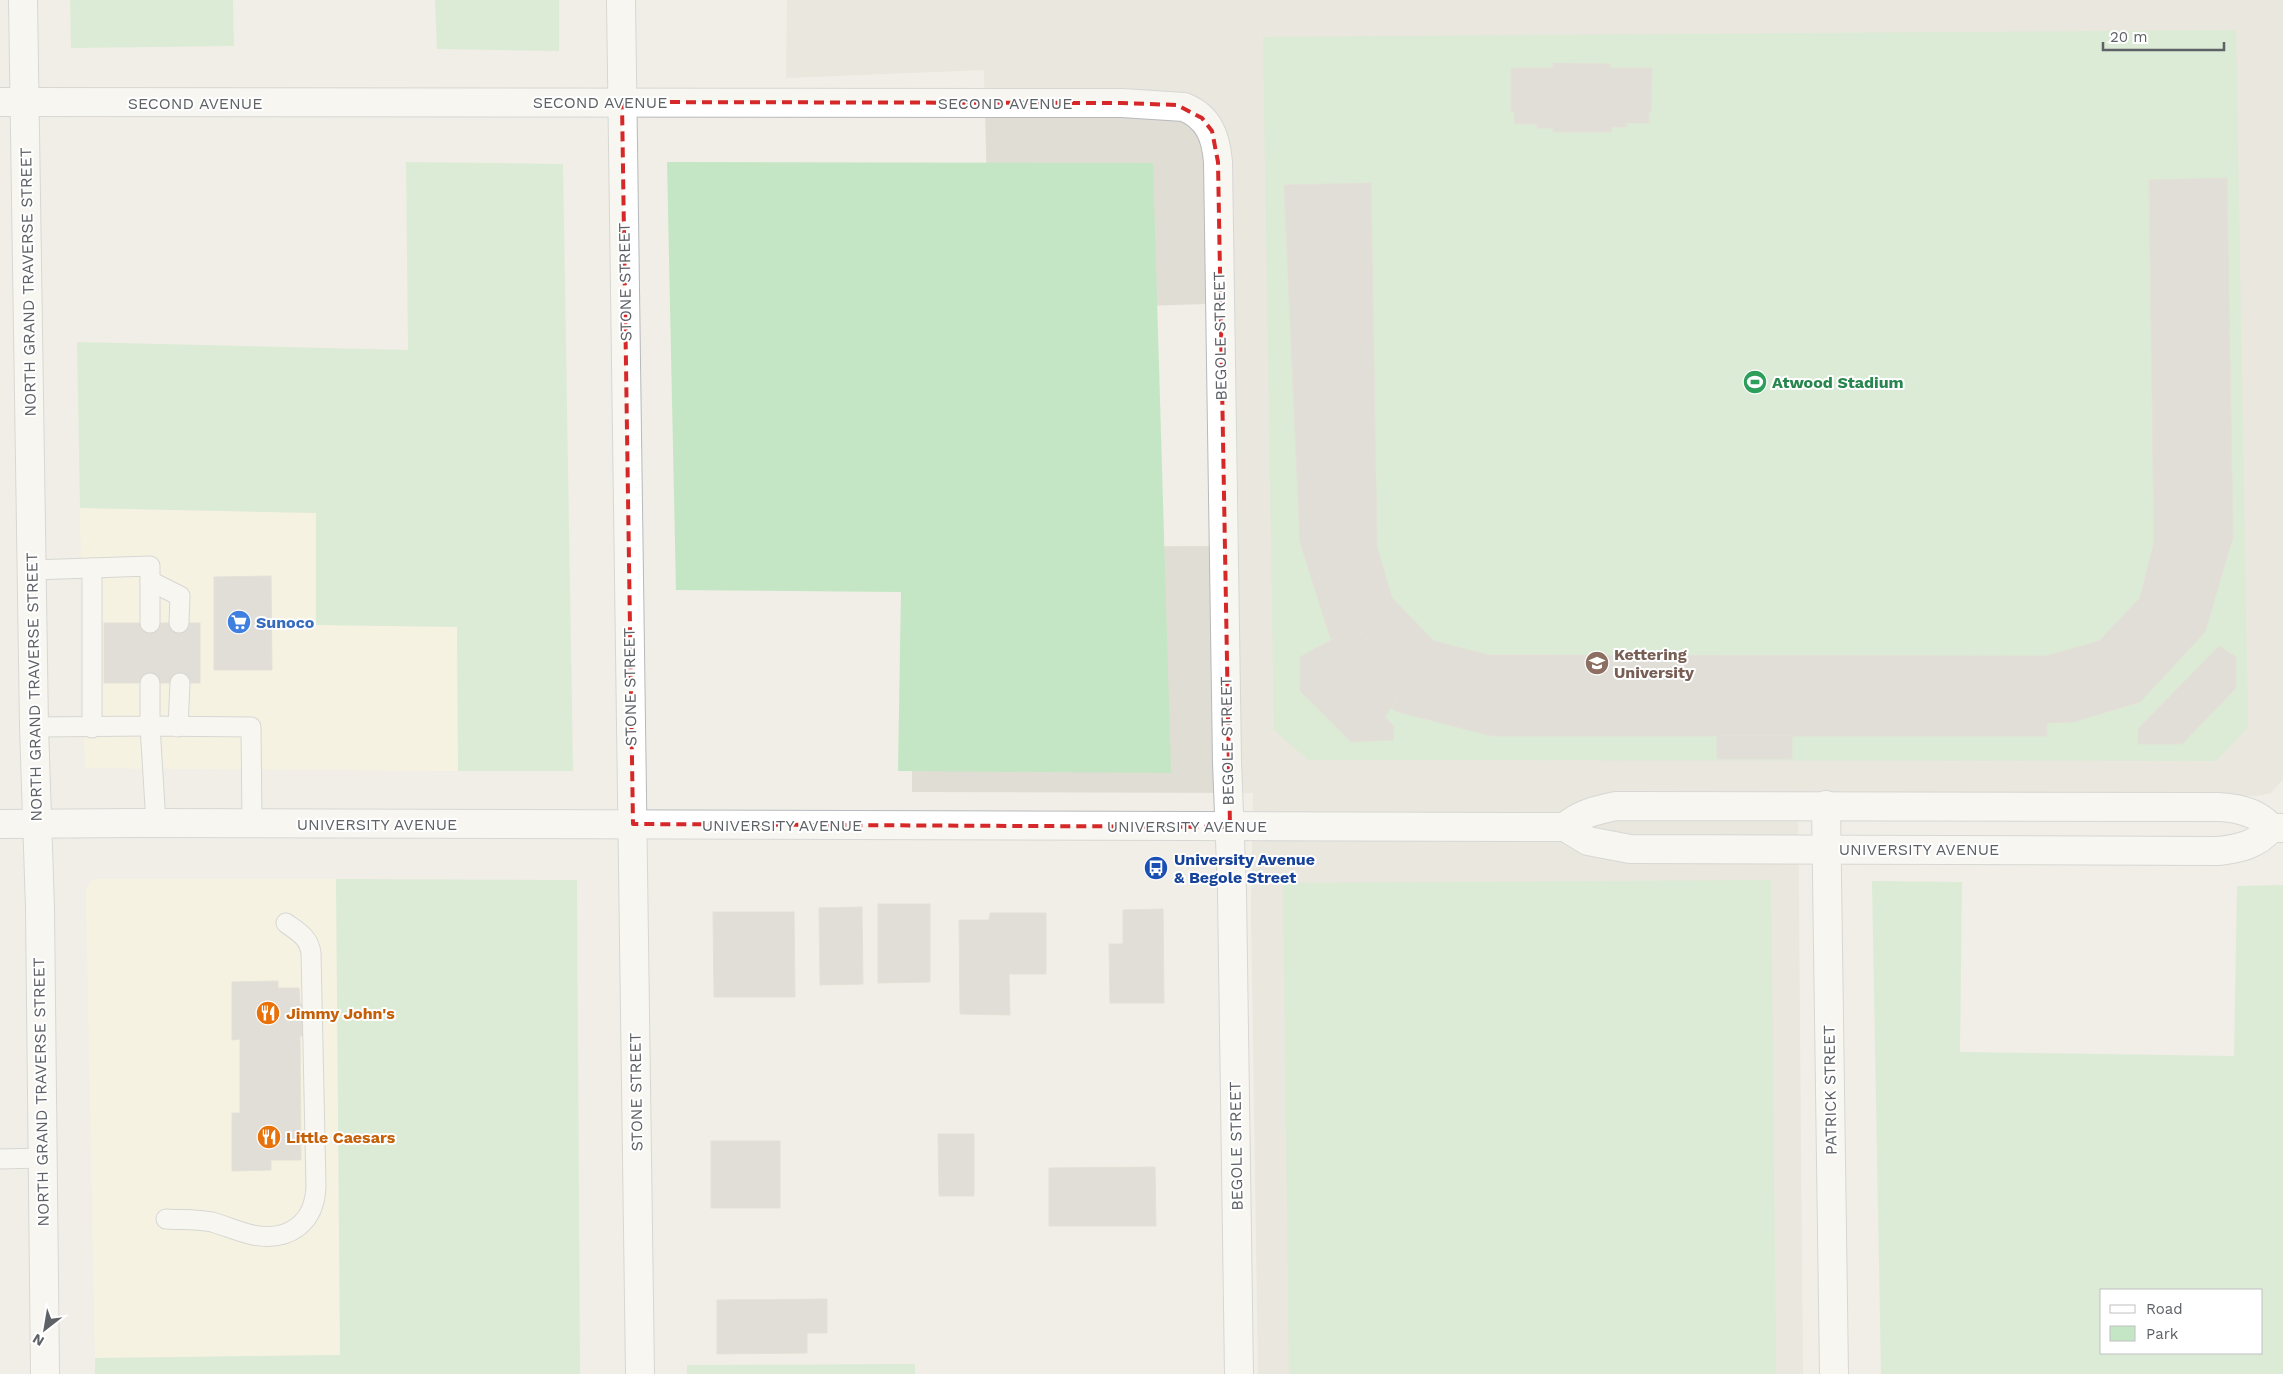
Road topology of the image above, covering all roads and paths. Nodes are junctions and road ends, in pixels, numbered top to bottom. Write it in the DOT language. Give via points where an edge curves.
graph roads {
  1 [pos="23,0"];
  2 [pos="621,0"];
  3 [pos="13,102"];
  4 [pos="622,102"];
  5 [pos="1198,114"];
  6 [pos="92,568"];
  7 [pos="32,570"];
  8 [pos="150,581"];
  9 [pos="179,622"];
  10 [pos="150,623"];
  11 [pos="150,683"];
  12 [pos="180,683"];
  13 [pos="150,726"];
  14 [pos="34,727"];
  15 [pos="178,727"];
  16 [pos="92,728"];
  17 [pos="1826,806"];
  18 [pos="156,823"];
  19 [pos="252,823"];
  20 [pos="0,824"];
  21 [pos="37,824"];
  22 [pos="633,824"];
  23 [pos="1230,826"];
  24 [pos="1565,827"];
  25 [pos="2277,828"];
  26 [pos="1827,849"];
  27 [pos="286,924"];
  28 [pos="42,1158"];
  29 [pos="0,1159"];
  30 [pos="166,1219"];
  31 [pos="45,1374"];
  32 [pos="640,1374"];
  33 [pos="1239,1374"];
  34 [pos="1834,1374"];
  1 -- 3 [label="street, NORTH GRAND TRAVERSE STREET"];
  2 -- 4 [label="street, STONE STREET"];
  3 -- 4 [label="street, SECOND AVENUE"];
  3 -- 7 [label="street, NORTH GRAND TRAVERSE STREET"];
  4 -- 5 [label="street, SECOND AVENUE" via="1130,103 1176,105"];
  4 -- 22 [label="street, STONE STREET"];
  5 -- 23 [label="street, BEGOLE STREET" via="1212,131 1218,162"];
  6 -- 7 [label="lane"];
  6 -- 8 [label="lane" via="150,566"];
  6 -- 16 [label="lane"];
  7 -- 14 [label="street, NORTH GRAND TRAVERSE STREET"];
  8 -- 9 [label="lane" via="180,596"];
  8 -- 10 [label="lane"];
  11 -- 13 [label="lane"];
  12 -- 15 [label="lane"];
  13 -- 15 [label="lane"];
  13 -- 16 [label="lane"];
  13 -- 18 [label="lane"];
  14 -- 16 [label="lane"];
  14 -- 21 [label="street, NORTH GRAND TRAVERSE STREET"];
  15 -- 19 [label="lane" via="251,727"];
  17 -- 24 [label="street, UNIVERSITY AVENUE" via="1616,806 1576,818"];
  17 -- 25 [label="street, UNIVERSITY AVENUE" via="2220,807 2251,813"];
  17 -- 26 [label="street, PATRICK STREET"];
  18 -- 19 [label="street, UNIVERSITY AVENUE"];
  18 -- 21 [label="street, UNIVERSITY AVENUE"];
  19 -- 22 [label="street, UNIVERSITY AVENUE"];
  20 -- 21 [label="street, UNIVERSITY AVENUE"];
  21 -- 28 [label="street, NORTH GRAND TRAVERSE STREET"];
  22 -- 23 [label="street, UNIVERSITY AVENUE"];
  22 -- 32 [label="street, STONE STREET"];
  23 -- 24 [label="street, UNIVERSITY AVENUE"];
  23 -- 33 [label="street, BEGOLE STREET"];
  24 -- 26 [label="street, UNIVERSITY AVENUE" via="1588,841 1623,848"];
  25 -- 26 [label="street, UNIVERSITY AVENUE" via="2244,847 2218,851"];
  26 -- 34 [label="street, PATRICK STREET"];
  27 -- 30 [label="lane" via="305,937 311,953 316,1186 313,1206 298,1226 277,1236 254,1235 204,1221"];
  28 -- 29 [label="lane"];
  28 -- 31 [label="street, NORTH GRAND TRAVERSE STREET"];
}
